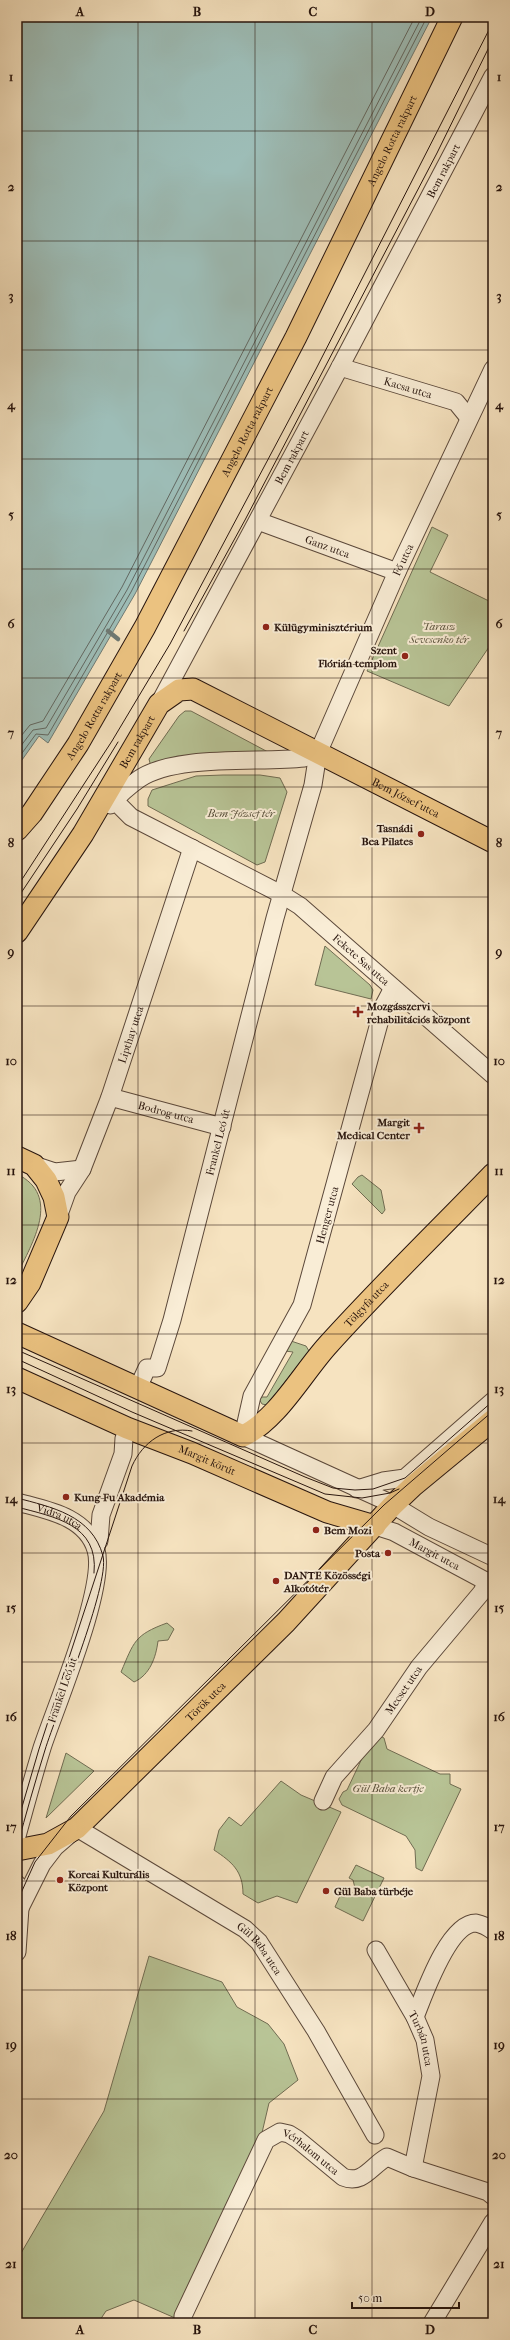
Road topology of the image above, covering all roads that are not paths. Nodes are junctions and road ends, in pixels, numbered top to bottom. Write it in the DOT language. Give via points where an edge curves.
graph roads {
  1 [pos="452,17"];
  2 [pos="493,76"];
  3 [pos="486,106"];
  4 [pos="340,367"];
  5 [pos="493,369"];
  6 [pos="488,394"];
  7 [pos="469,418"];
  8 [pos="258,521"];
  9 [pos="397,572"];
  10 [pos="159,704"];
  11 [pos="318,753"];
  12 [pos="121,767"];
  13 [pos="114,800"];
  14 [pos="17,830"];
  15 [pos="83,834"];
  16 [pos="493,842"];
  17 [pos="192,848"];
  18 [pos="281,894"];
  19 [pos="17,932"];
  20 [pos="393,988"];
  21 [pos="493,1075"];
  22 [pos="110,1096"];
  23 [pos="222,1127"];
  24 [pos="26,1161"];
  25 [pos="82,1169"];
  26 [pos="493,1174"];
  27 [pos="58,1217"];
  28 [pos="17,1302"];
  29 [pos="17,1333"];
  30 [pos="17,1378"];
  31 [pos="142,1379"];
  32 [pos="493,1401"];
  33 [pos="493,1420"];
  34 [pos="243,1436"];
  35 [pos="124,1438"];
  36 [pos="357,1489"];
  37 [pos="17,1502"];
  38 [pos="392,1506"];
  39 [pos="375,1526"];
  40 [pos="96,1542"];
  41 [pos="491,1557"];
  42 [pos="490,1583"];
  43 [pos="323,1801"];
  44 [pos="77,1828"];
  45 [pos="17,1836"];
  46 [pos="17,1850"];
  47 [pos="17,1884"];
  48 [pos="20,1908"];
  49 [pos="493,1931"];
  50 [pos="376,1950"];
  51 [pos="17,1952"];
  52 [pos="415,2016"];
  53 [pos="375,2135"];
  54 [pos="413,2168"];
  55 [pos="493,2196"];
  56 [pos="493,2222"];
  57 [pos="183,2323"];
  58 [pos="432,2323"];
  1 -- 14 [label="main road, Angelo Rotta rakpart" via="296,336 145,628 78,744 32,813"];
  2 -- 3 [label="street, Bem rakpart"];
  3 -- 4 [label="street, Bem rakpart"];
  4 -- 7 [label="street, Kacsa utca" via="456,402"];
  4 -- 8 [label="street, Bem rakpart"];
  5 -- 6 [label="street, Fő utca"];
  6 -- 7 [label="street, Fő utca"];
  7 -- 9 [label="street, Fő utca"];
  8 -- 9 [label="street, Ganz utca"];
  8 -- 10 [label="street, Bem rakpart"];
  9 -- 11 [label="street, Fő utca"];
  10 -- 11 [label="main road" via="179,690 193,690"];
  10 -- 12 [label="main road, Bem rakpart"];
  11 -- 13 [label="street" via="288,760 203,762 166,768 140,778"];
  11 -- 16 [label="main road, Bem József utca"];
  11 -- 18 [label="street" via="313,785"];
  12 -- 13 [label="street" via="114,786"];
  12 -- 15 [label="main road, Bem rakpart"];
  13 -- 15 [label="street, Bem rakpart"];
  13 -- 17 [label="street" via="131,817"];
  15 -- 19 [label="main road, Bem rakpart"];
  17 -- 18 [label="street"];
  17 -- 22 [label="street, Lipthay utca"];
  18 -- 20 [label="street, Fekete Sas utca" via="300,906"];
  18 -- 23 [label="street, Frankel Leó út"];
  20 -- 21 [label="street, Fekete Sas utca"];
  20 -- 34 [label="street, Henger utca" via="384,1005 302,1305 252,1396"];
  22 -- 23 [label="street, Bodrog utca"];
  22 -- 25 [label="street, Lipthay utca"];
  23 -- 31 [label="street, Frankel Leó út" via="157,1368 147,1368"];
  24 -- 25 [label="street" via="55,1172"];
  24 -- 27 [label="main road" via="46,1180 54,1197"];
  25 -- 27 [label="street, Lipthay utca" via="67,1192"];
  26 -- 34 [label="main road, Tölgyfa utca" via="326,1346 267,1419 255,1430"];
  27 -- 28 [label="main road" via="30,1283"];
  29 -- 34 [label="main road"];
  30 -- 39 [label="main road, Margit körút" via="127,1428 192,1453 327,1512"];
  32 -- 36 [label="street" via="406,1478 382,1481"];
  33 -- 38 [label="main road"];
  34 -- 36 [label="street"];
  35 -- 40 [label="street, Frankel Leó út" via="123,1454 101,1515"];
  36 -- 38 [label="street"];
  37 -- 40 [label="street, Vidra utca" via="71,1519"];
  38 -- 39 [label="main road"];
  38 -- 41 [label="street, Margit utca"];
  39 -- 42 [label="street, Margit utca" via="394,1532"];
  39 -- 44 [label="main road, Török utca" via="286,1622"];
  40 -- 45 [label="street, Frankel Leó út" via="99,1568 95,1588 42,1749"];
  42 -- 43 [label="street, Mecset utca" via="419,1667 376,1730 334,1777"];
  44 -- 46 [label="main road, Török utca" via="48,1844"];
  44 -- 48 [label="street" via="55,1847 42,1864"];
  44 -- 53 [label="street, Gül Baba utca" via="245,1929 254,1938 316,2031"];
  47 -- 48 [label="street"];
  48 -- 51 [label="street"];
  49 -- 52 [label="street, Turbán utca" via="476,1923 466,1926 452,1937"];
  50 -- 52 [label="street"];
  52 -- 54 [label="street, Turbán utca" via="424,2040 431,2076"];
  54 -- 55 [label="street, Vérhalom utca" via="488,2192"];
  54 -- 57 [label="street, Vérhalom utca" via="388,2157 360,2178 352,2180 343,2176 289,2134 280,2132 266,2140 183,2316"];
  56 -- 58 [label="street"];
}
